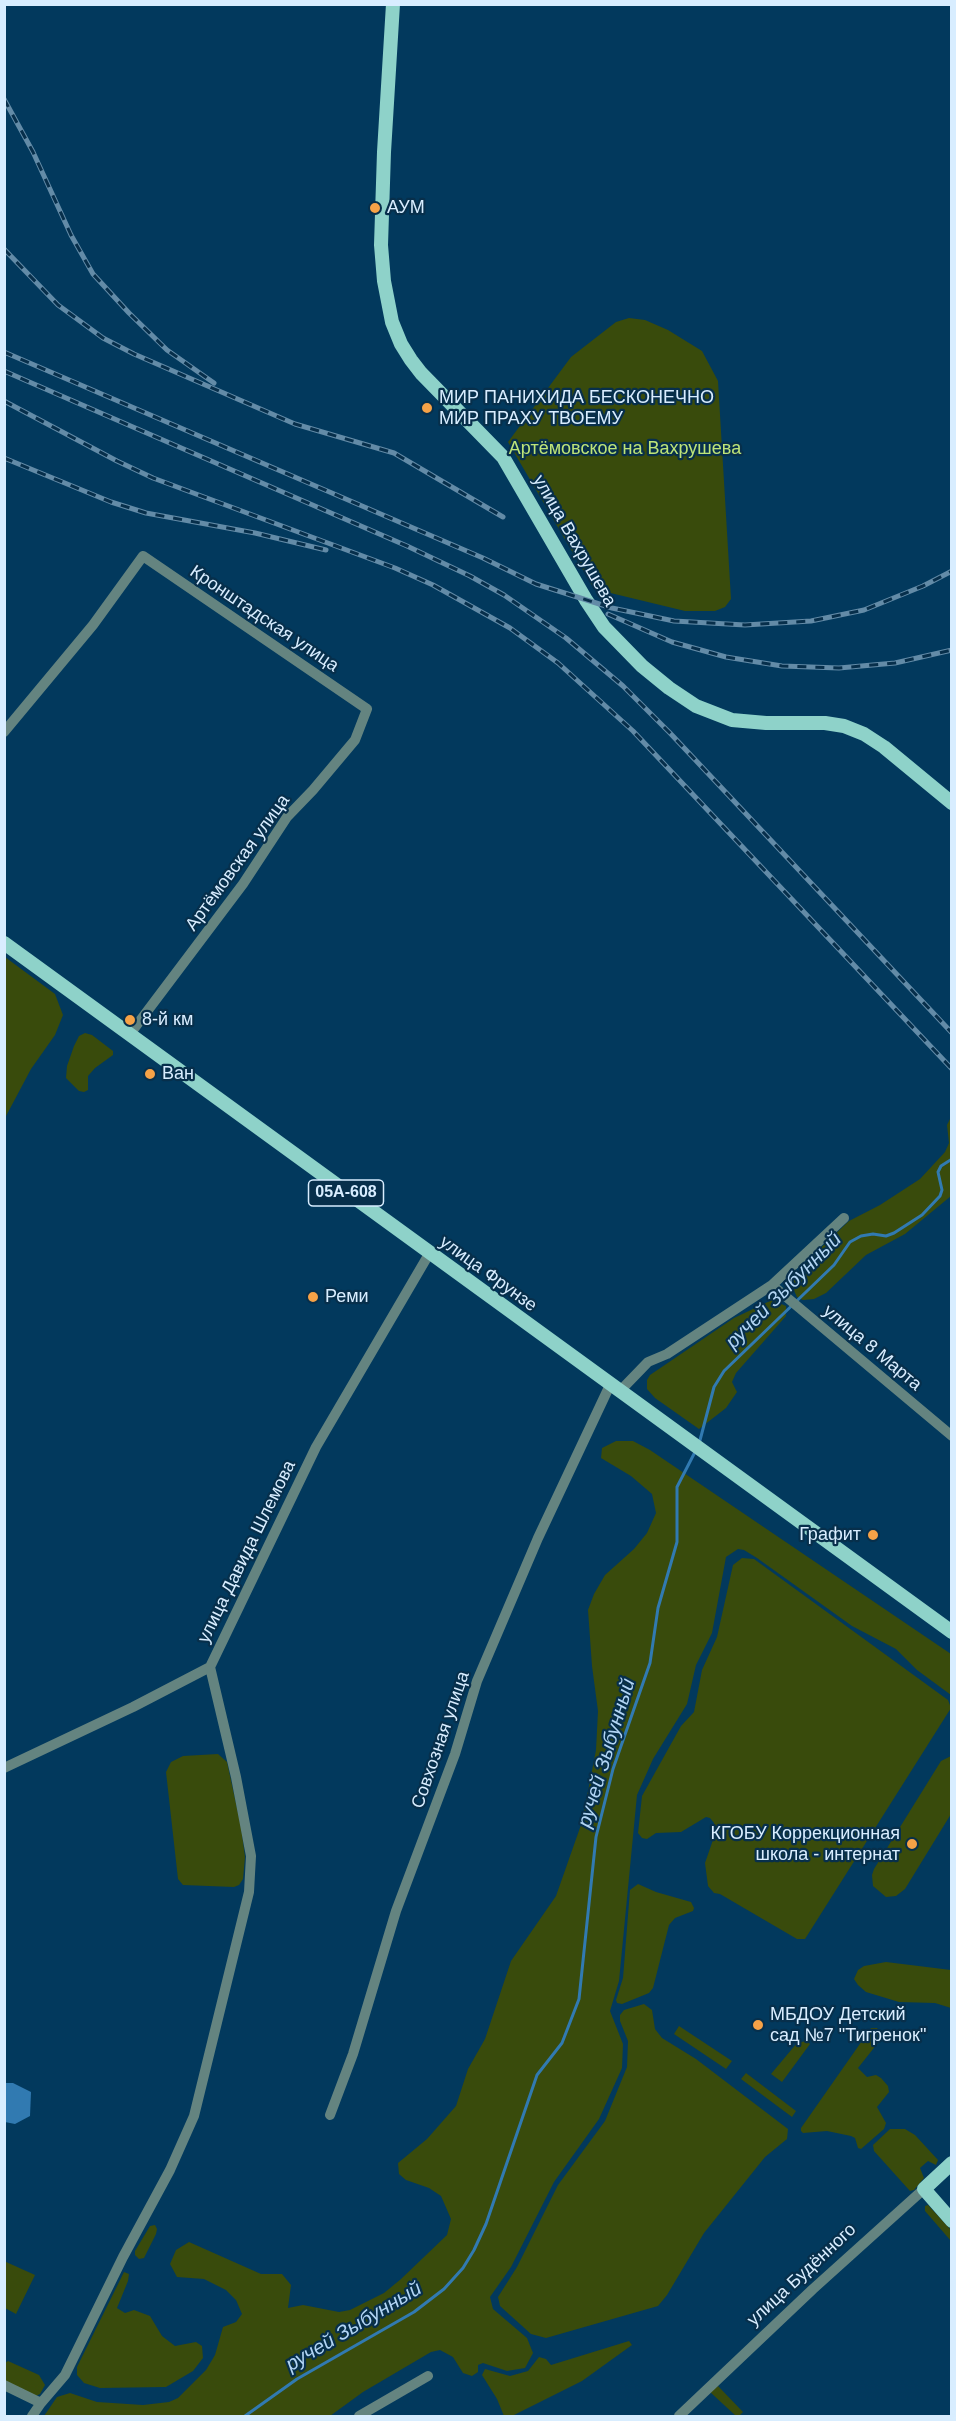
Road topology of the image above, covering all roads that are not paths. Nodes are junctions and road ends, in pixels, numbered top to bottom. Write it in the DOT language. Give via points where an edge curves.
graph roads {
  1 [pos="393,4"];
  2 [pos="368,709"];
  3 [pos="4,732"];
  4 [pos="951,803"];
  5 [pos="4,943"];
  6 [pos="129,1034"];
  7 [pos="844,1218"];
  8 [pos="429,1254"];
  9 [pos="772,1285"];
  10 [pos="615,1389"];
  11 [pos="951,1436"];
  12 [pos="951,1632"];
  13 [pos="210,1667"];
  14 [pos="4,1768"];
  15 [pos="330,2115"];
  16 [pos="951,2163"];
  17 [pos="924,2189"];
  18 [pos="951,2221"];
  19 [pos="428,2376"];
  20 [pos="4,2385"];
  21 [pos="41,2403"];
  22 [pos="32,2416"];
  23 [pos="359,2416"];
  24 [pos="679,2416"];
  1 -- 4 [label="main road, улица Вахрушева" via="381,245 392,322 411,360 503,457 586,600 604,627 642,666 696,706 732,720 825,723 864,734"];
  2 -- 3 [label="street, Кронштадская улица" via="143,556 93,625"];
  2 -- 6 [label="street, Артёмовская улица" via="355,740 287,817 243,884"];
  5 -- 6 [label="main road, улица Фрунзе / 05А-608"];
  6 -- 8 [label="main road, улица Фрунзе / 05А-608"];
  7 -- 9 [label="street"];
  8 -- 10 [label="main road, улица Фрунзе / 05А-608"];
  8 -- 13 [label="street, улица Давида Шлемова" via="316,1447"];
  9 -- 10 [label="street" via="668,1354 648,1362"];
  9 -- 11 [label="street, улица 8 Марта"];
  10 -- 12 [label="main road, улица Фрунзе / 05А-608"];
  10 -- 15 [label="street, Совхозная улица" via="538,1538 477,1681 456,1754 396,1911 353,2054"];
  13 -- 14 [label="street, улица Давида Шлемова"];
  13 -- 21 [label="street" via="246,1825 251,1856 249,1892 190,2126 65,2375"];
  16 -- 17 [label="main road, улица Будённого"];
  17 -- 18 [label="main road"];
  17 -- 24 [label="street, улица Будённого"];
  19 -- 23 [label="street"];
  20 -- 21 [label="street"];
  21 -- 22 [label="street"];
}
